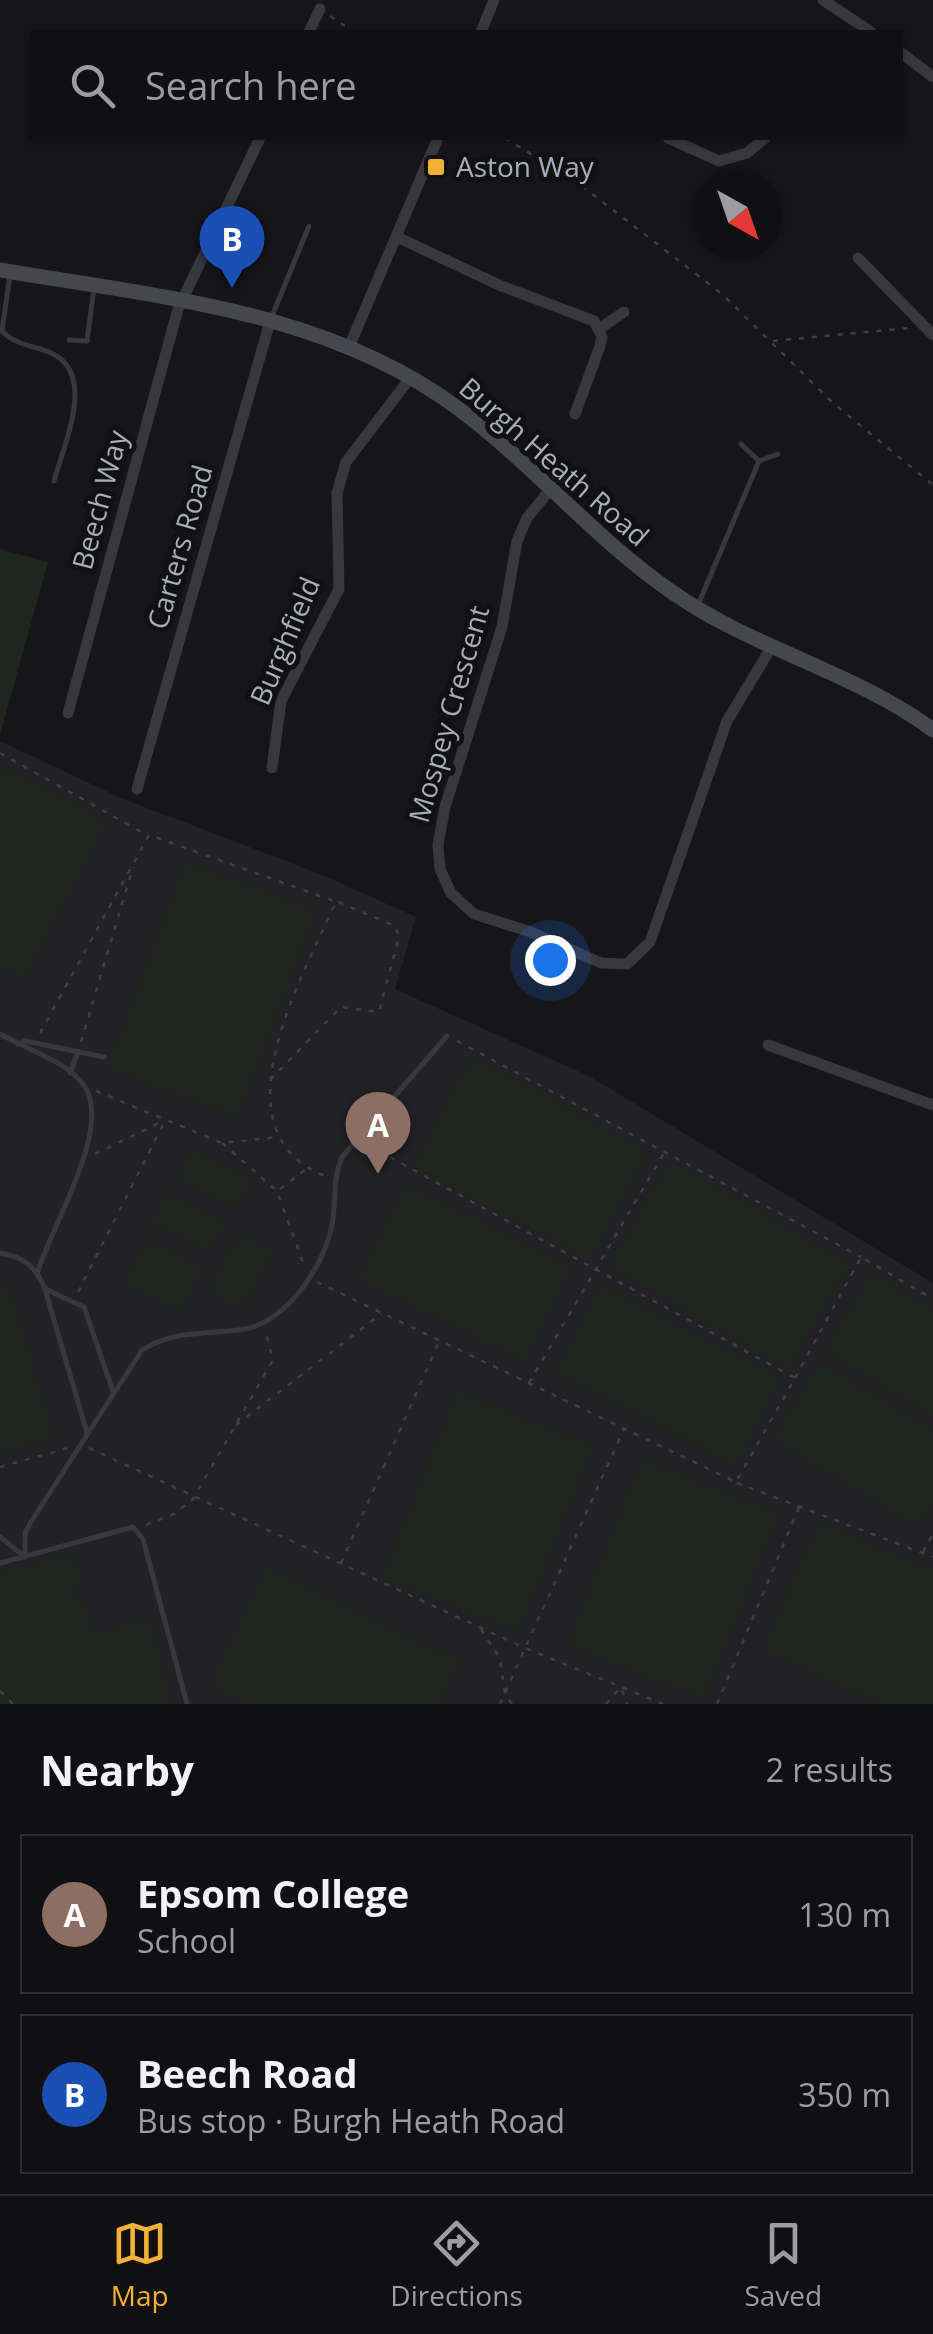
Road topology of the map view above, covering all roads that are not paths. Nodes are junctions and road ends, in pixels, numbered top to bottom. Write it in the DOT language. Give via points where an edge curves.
graph roads {
  1 [pos="823,0"];
  2 [pos="490,2"];
  3 [pos="320,8"];
  4 [pos="310,30"];
  5 [pos="482,30"];
  6 [pos="865,30"];
  7 [pos="903,54"];
  8 [pos="933,77"];
  9 [pos="259,140"];
  10 [pos="437,140"];
  11 [pos="672,140"];
  12 [pos="762,140"];
  13 [pos="309,226"];
  14 [pos="397,237"];
  15 [pos="858,258"];
  16 [pos="5,271"];
  17 [pos="94,286"];
  18 [pos="184,302"];
  19 [pos="624,312"];
  20 [pos="271,318"];
  21 [pos="600,328"];
  22 [pos="928,331"];
  23 [pos="68,340"];
  24 [pos="349,347"];
  25 [pos="411,377"];
  26 [pos="575,414"];
  27 [pos="741,444"];
  28 [pos="778,454"];
  29 [pos="759,462"];
  30 [pos="54,481"];
  31 [pos="550,491"];
  32 [pos="697,608"];
  33 [pos="772,648"];
  34 [pos="68,713"];
  35 [pos="933,730"];
  36 [pos="272,768"];
  37 [pos="137,789"];
  38 [pos="0,1034"];
  39 [pos="447,1036"];
  40 [pos="18,1044"];
  41 [pos="768,1045"];
  42 [pos="78,1052"];
  43 [pos="104,1057"];
  44 [pos="70,1074"];
  45 [pos="933,1105"];
  46 [pos="0,1253"];
  47 [pos="38,1271"];
  48 [pos="45,1289"];
  49 [pos="114,1394"];
  50 [pos="87,1433"];
  51 [pos="0,1537"];
  52 [pos="25,1557"];
  53 [pos="0,1563"];
  54 [pos="187,1704"];
  1 -- 6 [label="street"];
  2 -- 5 [label="street"];
  3 -- 4 [label="street"];
  7 -- 8 [label="street"];
  9 -- 18 [label="street, Beech Way"];
  10 -- 14 [label="street"];
  11 -- 12 [label="street" via="720,162"];
  13 -- 20 [label="lane"];
  14 -- 21 [label="street"];
  14 -- 24 [label="street"];
  15 -- 22 [label="street"];
  16 -- 17 [label="main road, Burgh Heath Road"];
  16 -- 30 [label="lane" via="2,331 57,355 73,374 75,401"];
  17 -- 18 [label="main road, Burgh Heath Road"];
  17 -- 23 [label="lane" via="87,341"];
  18 -- 20 [label="main road, Burgh Heath Road"];
  18 -- 34 [label="street, Beech Way"];
  19 -- 21 [label="street"];
  20 -- 24 [label="main road, Burgh Heath Road"];
  20 -- 37 [label="street, Carters Road"];
  21 -- 26 [label="street" via="600,346"];
  24 -- 25 [label="main road, Burgh Heath Road"];
  25 -- 31 [label="main road, Burgh Heath Road" via="471,419"];
  25 -- 36 [label="street, Burghfield" via="346,462 337,492 340,588 281,701"];
  27 -- 29 [label="lane"];
  28 -- 29 [label="lane"];
  29 -- 32 [label="lane"];
  31 -- 32 [label="main road, Burgh Heath Road"];
  31 -- 33 [label="street, Mospey Crescent" via="517,542 502,627 441,826 440,870 451,893 474,914 600,963 627,964 640,956 727,721"];
  32 -- 33 [label="main road, Burgh Heath Road"];
  33 -- 35 [label="main road, Burgh Heath Road" via="858,684"];
  38 -- 40 [label="lane"];
  39 -- 49 [label="lane" via="342,1157 330,1231 309,1278 263,1325 164,1336 142,1350"];
  40 -- 42 [label="lane"];
  40 -- 44 [label="lane"];
  41 -- 45 [label="street"];
  42 -- 43 [label="lane"];
  42 -- 44 [label="lane"];
  44 -- 47 [label="lane" via="85,1086 91,1116 85,1158"];
  46 -- 47 [label="lane"];
  47 -- 48 [label="lane"];
  48 -- 49 [label="lane" via="84,1307"];
  48 -- 50 [label="lane"];
  49 -- 50 [label="lane"];
  50 -- 52 [label="lane" via="25,1533"];
  51 -- 52 [label="lane"];
  52 -- 53 [label="lane"];
  52 -- 54 [label="lane" via="120,1527 136,1529"];
}
